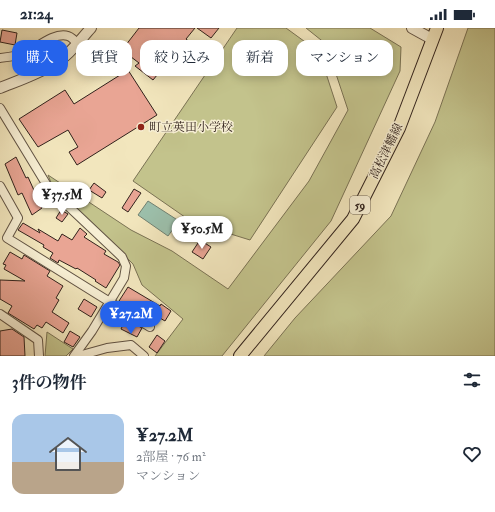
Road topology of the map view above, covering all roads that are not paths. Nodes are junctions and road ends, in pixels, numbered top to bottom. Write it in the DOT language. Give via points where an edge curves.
graph roads {
  1 [pos="91,28"];
  2 [pos="412,28"];
  3 [pos="435,33"];
  4 [pos="80,40"];
  5 [pos="76,43"];
  6 [pos="76,45"];
  7 [pos="0,58"];
  8 [pos="0,88"];
  9 [pos="0,108"];
  10 [pos="0,186"];
  11 [pos="4,238"];
  12 [pos="109,302"];
  13 [pos="0,314"];
  14 [pos="150,327"];
  15 [pos="39,356"];
  16 [pos="74,356"];
  17 [pos="78,356"];
  18 [pos="144,356"];
  19 [pos="240,356"];
  1 -- 4 [label="street"];
  2 -- 3 [label="street"];
  3 -- 19 [label="main road, 高松津幡線 / 59" via="398,128 353,219"];
  5 -- 7 [label="street" via="69,36 62,35 26,52"];
  6 -- 8 [label="street" via="60,60"];
  9 -- 12 [label="street" via="48,187 122,256 126,266 124,278"];
  10 -- 11 [label="street" via="18,218"];
  11 -- 12 [label="street"];
  12 -- 14 [label="street"];
  12 -- 16 [label="street"];
  13 -- 15 [label="street" via="38,340"];
  17 -- 18 [label="street" via="131,344"];
}
